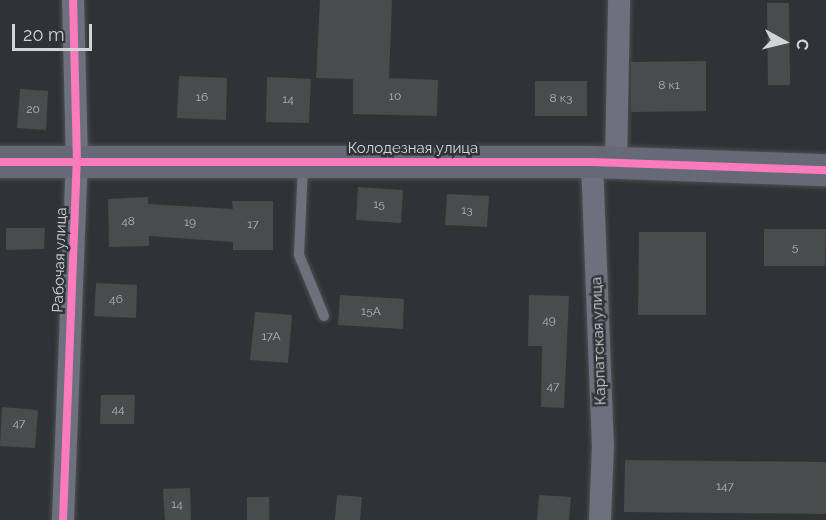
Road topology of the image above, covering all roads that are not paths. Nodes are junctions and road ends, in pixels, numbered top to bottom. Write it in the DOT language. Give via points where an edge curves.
graph roads {
  1 [pos="73,0"];
  2 [pos="619,0"];
  3 [pos="0,162"];
  4 [pos="77,162"];
  5 [pos="604,162"];
  6 [pos="303,163"];
  7 [pos="826,170"];
  8 [pos="324,316"];
  9 [pos="63,520"];
  10 [pos="600,520"];
  1 -- 4 [label="street, Рабочая улица"];
  2 -- 5 [label="street, Карпатская улица"];
  3 -- 4 [label="street, Колодезная улица"];
  4 -- 6 [label="street, Колодезная улица"];
  4 -- 9 [label="street, Рабочая улица"];
  5 -- 6 [label="street, Колодезная улица"];
  5 -- 7 [label="street, Колодезная улица"];
  5 -- 10 [label="street, Карпатская улица"];
  6 -- 8 [label="lane" via="299,255"];
}
